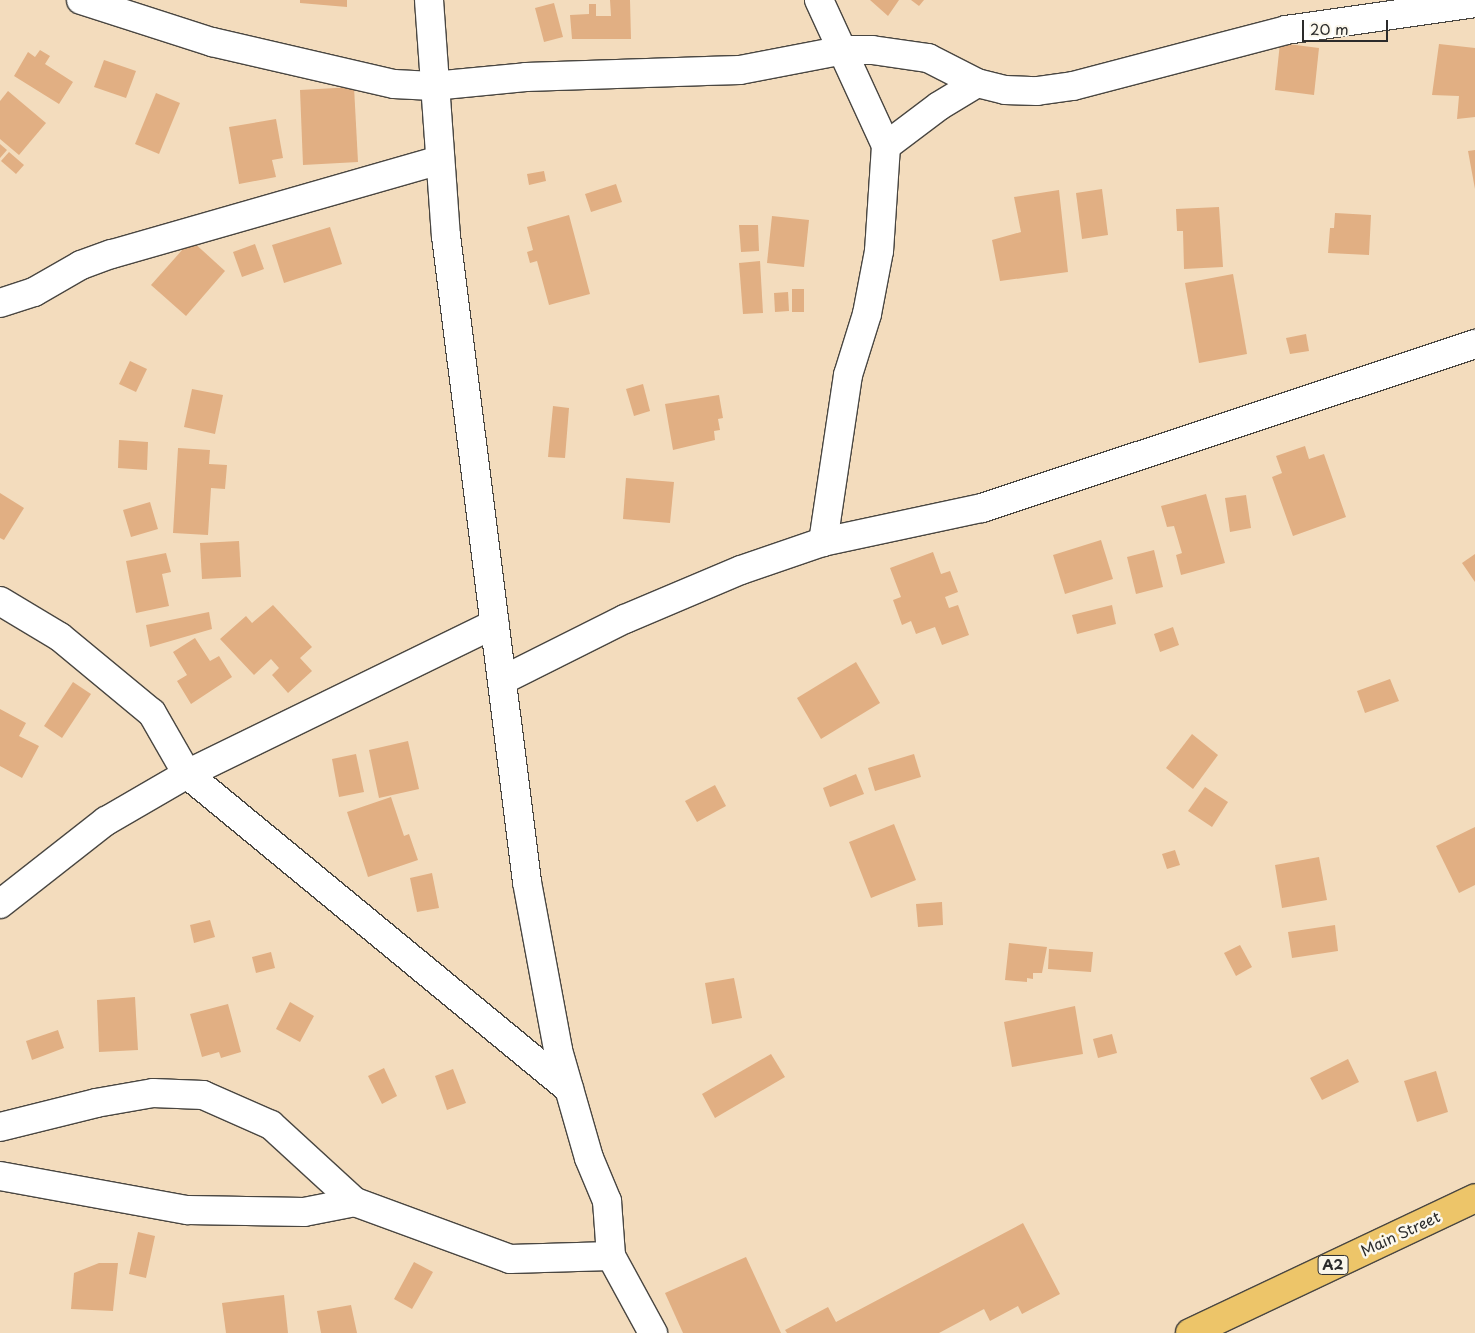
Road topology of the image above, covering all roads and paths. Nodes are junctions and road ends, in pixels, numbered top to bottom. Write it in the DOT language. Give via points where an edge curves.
graph roads {
  1 [pos="81,0"];
  2 [pos="429,0"];
  3 [pos="819,0"];
  4 [pos="1475,3"];
  5 [pos="844,50"];
  6 [pos="978,83"];
  7 [pos="433,86"];
  8 [pos="886,146"];
  9 [pos="439,160"];
  10 [pos="0,303"];
  11 [pos="1475,344"];
  12 [pos="823,542"];
  13 [pos="0,601"];
  14 [pos="494,624"];
  15 [pos="503,680"];
  16 [pos="187,774"];
  17 [pos="0,904"];
  18 [pos="569,1089"];
  19 [pos="0,1127"];
  20 [pos="0,1176"];
  21 [pos="1475,1198"];
  22 [pos="355,1202"];
  23 [pos="611,1256"];
  24 [pos="653,1333"];
  25 [pos="1190,1333"];
  1 -- 7 [label="street" via="146,22 279,59 362,78"];
  2 -- 7 [label="street"];
  3 -- 5 [label="street"];
  4 -- 6 [label="street" via="1286,30 1073,86 1037,91 1005,90"];
  5 -- 6 [label="street" via="872,50 928,58"];
  5 -- 7 [label="street" via="740,70 526,77"];
  5 -- 8 [label="street"];
  6 -- 8 [label="street" via="939,106"];
  7 -- 9 [label="street"];
  8 -- 12 [label="street" via="879,251 867,314 848,376"];
  9 -- 10 [label="street" via="112,254 82,265 34,292"];
  9 -- 14 [label="street"];
  11 -- 12 [label="street" via="982,508"];
  12 -- 15 [label="street" via="679,595"];
  13 -- 16 [label="street" via="60,637 152,713"];
  14 -- 15 [label="street"];
  14 -- 16 [label="street"];
  15 -- 18 [label="street" via="527,882 558,1050"];
  16 -- 17 [label="street" via="106,820"];
  16 -- 18 [label="street"];
  18 -- 23 [label="street" via="589,1158 607,1201"];
  19 -- 22 [label="street" via="96,1103 153,1093 203,1095 271,1124"];
  20 -- 22 [label="street" via="188,1210 304,1212"];
  21 -- 25 [label="highway, Main Street / A2"];
  22 -- 23 [label="street" via="510,1258"];
  23 -- 24 [label="street"];
}
